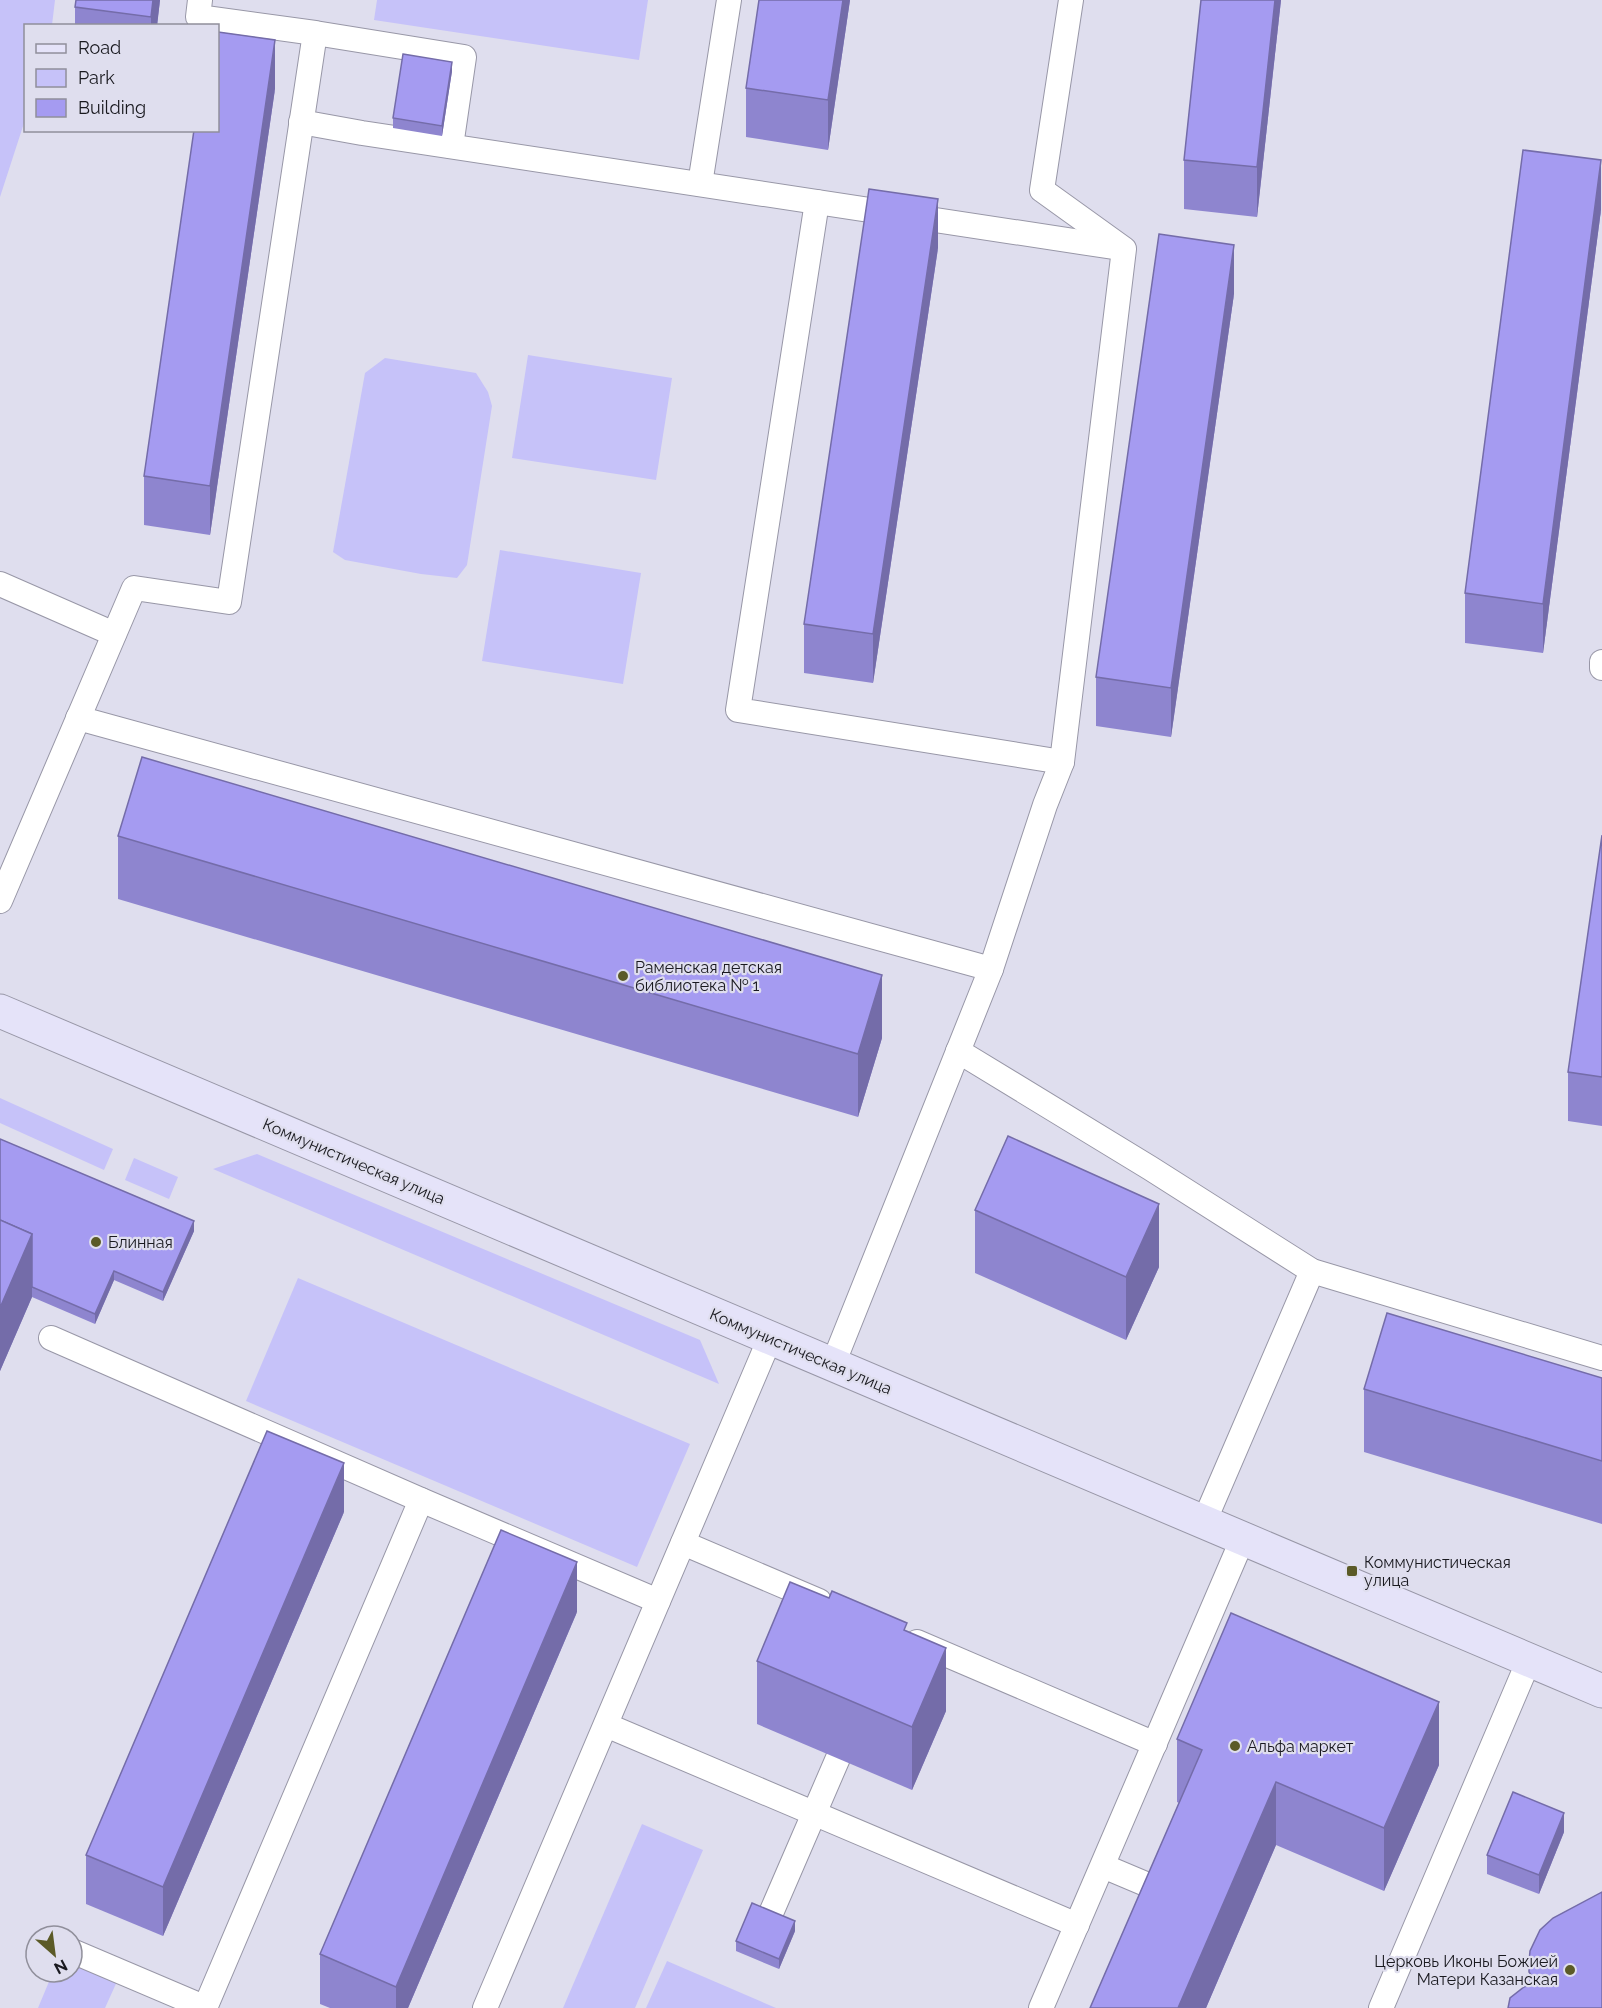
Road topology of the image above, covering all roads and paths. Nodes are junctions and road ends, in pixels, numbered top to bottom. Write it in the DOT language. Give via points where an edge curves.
graph roads {
  1 [pos="200,0"];
  2 [pos="729,0"];
  3 [pos="1071,0"];
  4 [pos="315,33"];
  5 [pos="301,122"];
  6 [pos="451,146"];
  7 [pos="700,184"];
  8 [pos="817,202"];
  9 [pos="1124,249"];
  10 [pos="0,584"];
  11 [pos="114,634"];
  12 [pos="1602,662"];
  13 [pos="1602,668"];
  14 [pos="78,718"];
  15 [pos="1062,762"];
  16 [pos="0,901"];
  17 [pos="991,969"];
  18 [pos="0,1011"];
  19 [pos="958,1051"];
  20 [pos="1312,1271"];
  21 [pos="51,1338"];
  22 [pos="770,1338"];
  23 [pos="1602,1358"];
  24 [pos="833,1364"];
  25 [pos="421,1500"];
  26 [pos="1204,1522"];
  27 [pos="1243,1538"];
  28 [pos="683,1543"];
  29 [pos="658,1601"];
  30 [pos="844,1611"];
  31 [pos="897,1634"];
  32 [pos="1529,1660"];
  33 [pos="1602,1691"];
  34 [pos="606,1725"];
  35 [pos="1155,1744"];
  36 [pos="838,1758"];
  37 [pos="814,1813"];
  38 [pos="1102,1866"];
  39 [pos="1167,1893"];
  40 [pos="768,1920"];
  41 [pos="1077,1925"];
  42 [pos="84,1956"];
  43 [pos="205,2008"];
  44 [pos="484,2008"];
  45 [pos="1041,2008"];
  46 [pos="1381,2008"];
  1 -- 4 [label="lane" via="198,17"];
  2 -- 7 [label="lane"];
  3 -- 9 [label="lane" via="1042,190"];
  4 -- 5 [label="lane"];
  4 -- 6 [label="lane" via="464,57"];
  5 -- 6 [label="lane"];
  5 -- 11 [label="lane" via="229,602 134,588"];
  6 -- 7 [label="lane"];
  7 -- 8 [label="lane"];
  8 -- 9 [label="lane"];
  8 -- 15 [label="lane" via="738,710"];
  9 -- 15 [label="lane"];
  10 -- 11 [label="lane"];
  11 -- 14 [label="lane"];
  12 -- 13 [label="lane"];
  14 -- 16 [label="lane"];
  14 -- 17 [label="lane"];
  15 -- 17 [label="lane"];
  17 -- 19 [label="lane"];
  18 -- 22 [label="main road, Коммунистическая улица"];
  19 -- 20 [label="lane"];
  19 -- 24 [label="lane"];
  20 -- 23 [label="lane"];
  20 -- 26 [label="lane"];
  21 -- 25 [label="lane"];
  22 -- 24 [label="main road, Коммунистическая улица"];
  22 -- 28 [label="lane"];
  24 -- 26 [label="main road, Коммунистическая улица"];
  25 -- 29 [label="lane"];
  25 -- 43 [label="lane"];
  26 -- 27 [label="main road, Коммунистическая улица"];
  27 -- 32 [label="main road, Коммунистическая улица"];
  27 -- 35 [label="lane"];
  28 -- 29 [label="lane"];
  28 -- 30 [label="lane"];
  29 -- 34 [label="lane"];
  31 -- 35 [label="lane"];
  32 -- 33 [label="main road, Коммунистическая улица"];
  32 -- 46 [label="lane"];
  34 -- 37 [label="lane"];
  34 -- 44 [label="lane"];
  35 -- 38 [label="lane"];
  36 -- 37 [label="lane"];
  37 -- 40 [label="lane"];
  37 -- 41 [label="lane"];
  38 -- 39 [label="lane"];
  38 -- 41 [label="lane"];
  41 -- 45 [label="lane"];
  42 -- 43 [label="lane"];
}
